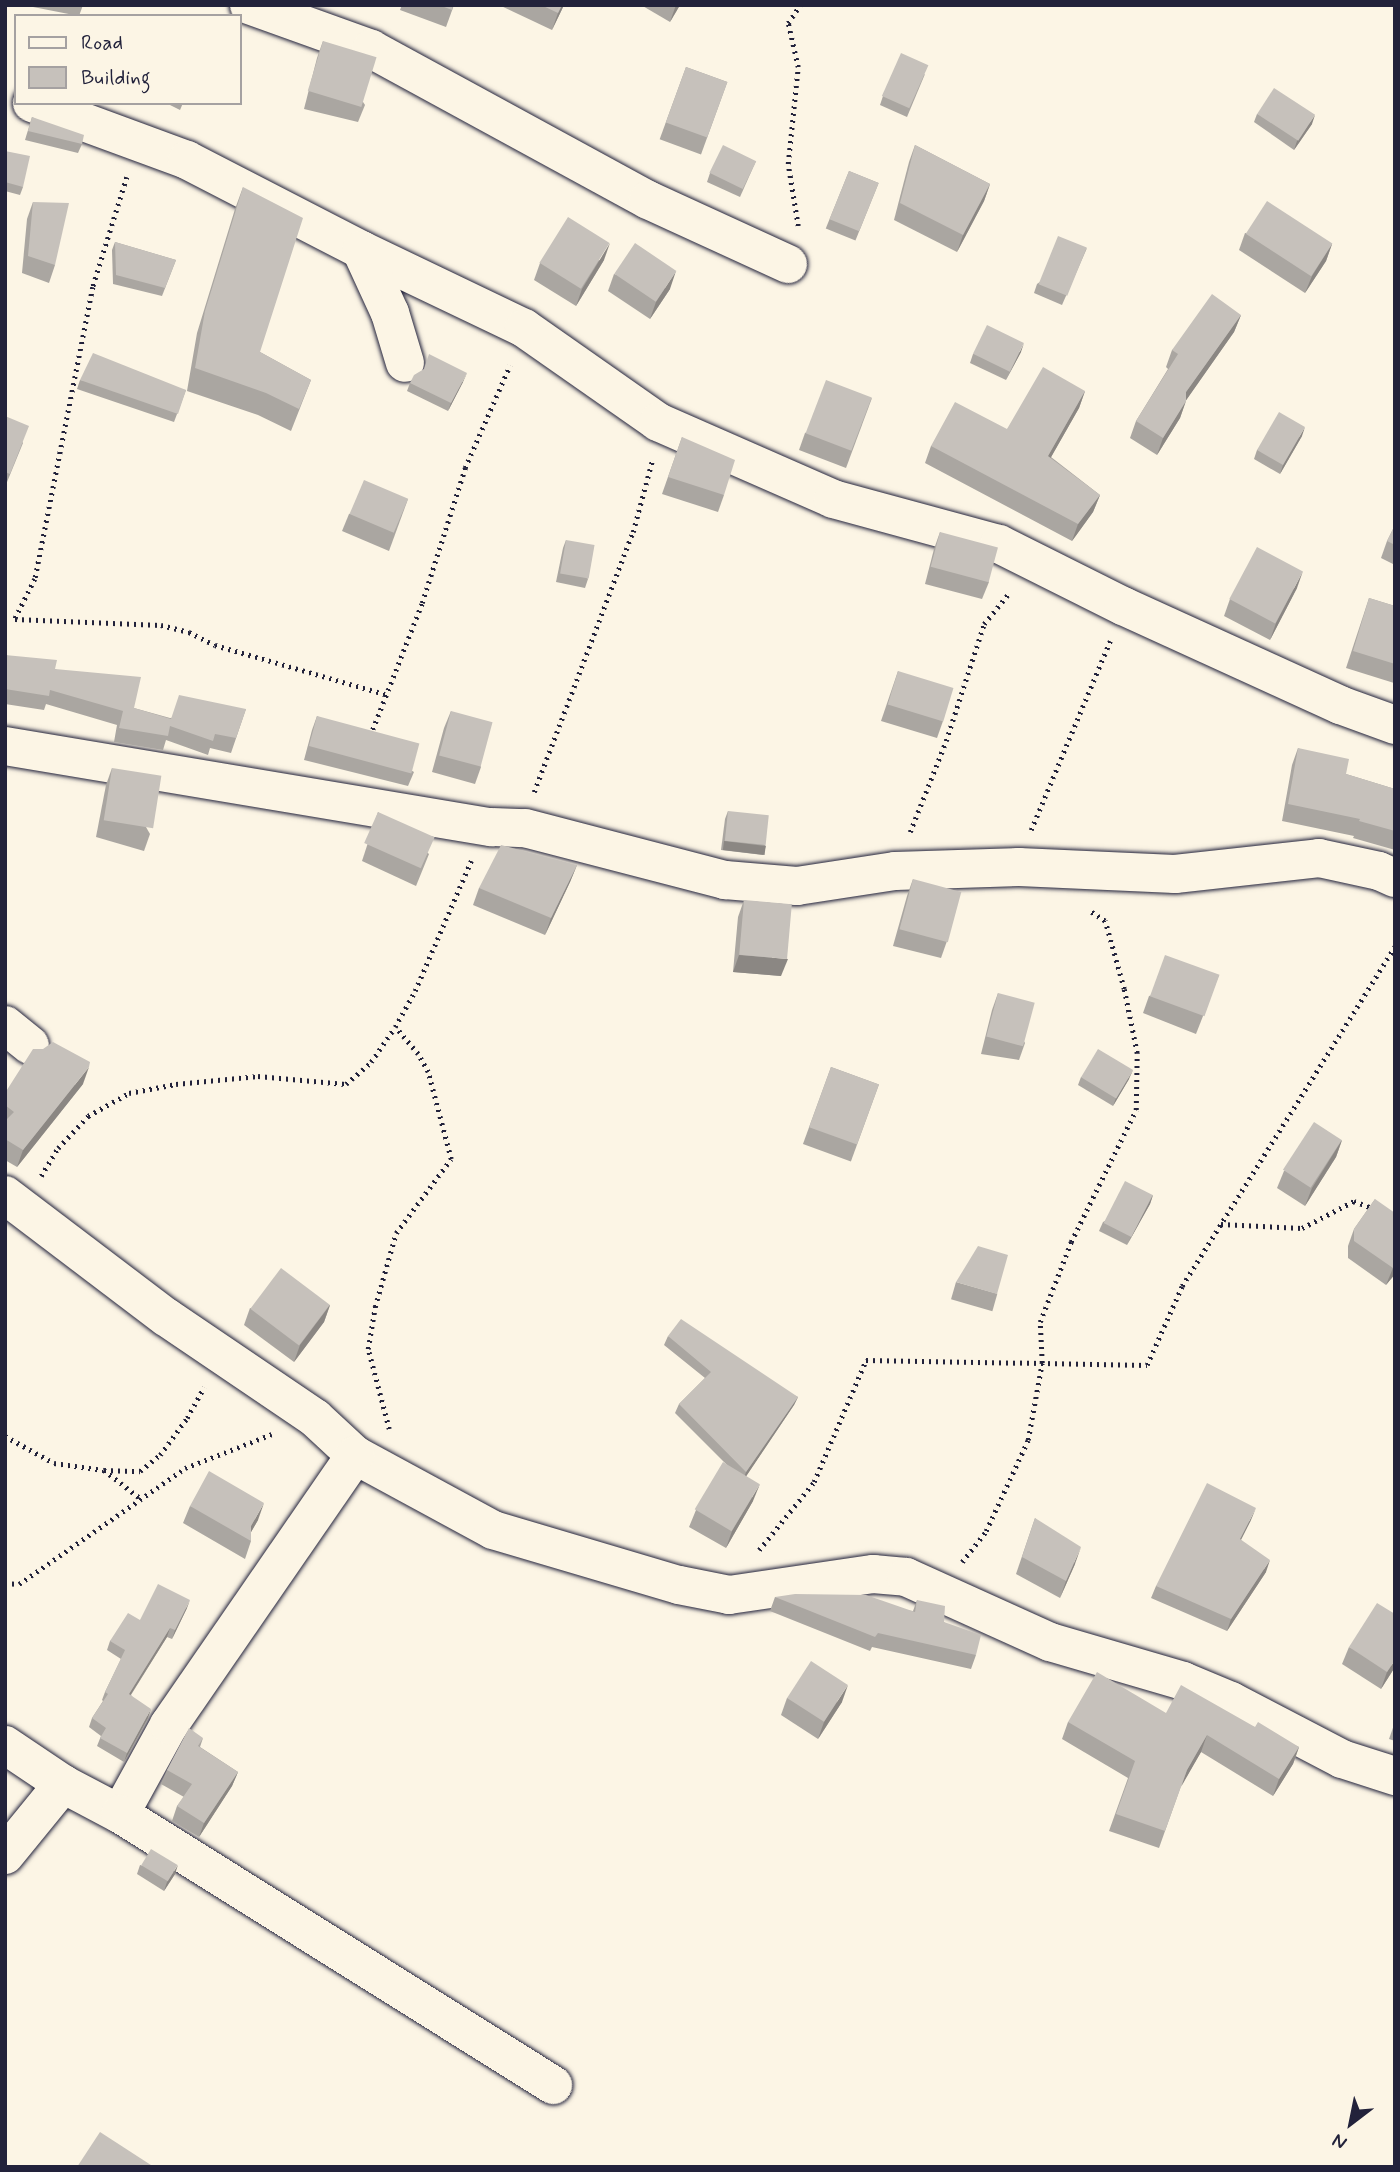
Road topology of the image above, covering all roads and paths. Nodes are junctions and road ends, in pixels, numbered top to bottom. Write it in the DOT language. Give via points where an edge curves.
graph roads {
  1 [pos="249,5"];
  2 [pos="800,5"];
  3 [pos="38,105"];
  4 [pos="138,141"];
  5 [pos="360,250"];
  6 [pos="788,264"];
  7 [pos="524,328"];
  8 [pos="405,363"];
  9 [pos="658,422"];
  10 [pos="1033,562"];
  11 [pos="1123,606"];
  12 [pos="385,694"];
  13 [pos="1395,725"];
  14 [pos="368,742"];
  15 [pos="5,746"];
  16 [pos="508,828"];
  17 [pos="1019,867"];
  18 [pos="895,871"];
  19 [pos="1395,878"];
  20 [pos="1083,907"];
  21 [pos="1395,946"];
  22 [pos="395,1027"];
  23 [pos="13,1201"];
  24 [pos="1384,1213"];
  25 [pos="1221,1224"];
  26 [pos="1042,1363"];
  27 [pos="239,1364"];
  28 [pos="315,1418"];
  29 [pos="5,1436"];
  30 [pos="355,1455"];
  31 [pos="104,1470"];
  32 [pos="412,1485"];
  33 [pos="140,1498"];
  34 [pos="754,1556"];
  35 [pos="5,1583"];
  36 [pos="940,1591"];
  37 [pos="5,1745"];
  38 [pos="1395,1776"];
  39 [pos="63,1784"];
  40 [pos="120,1814"];
  41 [pos="5,1855"];
  42 [pos="553,2085"];
  1 -- 6 [label="street" via="370,49 648,200"];
  2 -- 6 [label="path" via="788,23 798,67 788,164 798,227"];
  3 -- 4 [label="street"];
  4 -- 5 [label="street" via="187,160"];
  4 -- 12 [label="path" via="93,287 35,579 15,619 161,625"];
  5 -- 7 [label="street"];
  5 -- 8 [label="street" via="390,313"];
  7 -- 9 [label="street"];
  7 -- 12 [label="path" via="465,468 422,603"];
  9 -- 10 [label="street" via="833,499 999,544"];
  9 -- 16 [label="path" via="649,479 633,532 533,796"];
  10 -- 11 [label="street"];
  10 -- 18 [label="path" via="984,624 946,741"];
  11 -- 13 [label="street" via="1340,705"];
  11 -- 17 [label="path"];
  12 -- 14 [label="path"];
  15 -- 16 [label="street"];
  16 -- 18 [label="street" via="725,880 797,886"];
  16 -- 22 [label="path" via="466,870"];
  17 -- 18 [label="street"];
  17 -- 19 [label="street" via="1175,874 1319,858"];
  20 -- 26 [label="path" via="1105,920 1124,989 1138,1053 1136,1110 1071,1242 1040,1322"];
  21 -- 25 [label="path"];
  22 -- 23 [label="path" via="371,1062 346,1084 258,1076 129,1093 88,1116"];
  22 -- 32 [label="path" via="428,1072 451,1158 396,1233 368,1349 395,1450"];
  23 -- 27 [label="street" via="166,1317"];
  24 -- 25 [label="path" via="1354,1201 1302,1228"];
  25 -- 26 [label="path" via="1182,1286 1147,1365"];
  26 -- 34 [label="path" via="866,1360 814,1482"];
  26 -- 36 [label="path" via="1028,1440 986,1531"];
  27 -- 28 [label="street"];
  27 -- 31 [label="path" via="205,1385 160,1455 140,1471"];
  28 -- 30 [label="street"];
  28 -- 33 [label="path" via="185,1468"];
  29 -- 31 [label="path" via="54,1463"];
  30 -- 32 [label="street"];
  30 -- 40 [label="street" via="169,1725"];
  31 -- 33 [label="path"];
  32 -- 36 [label="street" via="493,1530 679,1585 729,1595 873,1574 906,1577"];
  33 -- 35 [label="path" via="19,1584"];
  36 -- 38 [label="street" via="1050,1642 1207,1691 1342,1759"];
  37 -- 39 [label="street"];
  39 -- 40 [label="street"];
  39 -- 41 [label="street"];
  40 -- 42 [label="street"];
}
